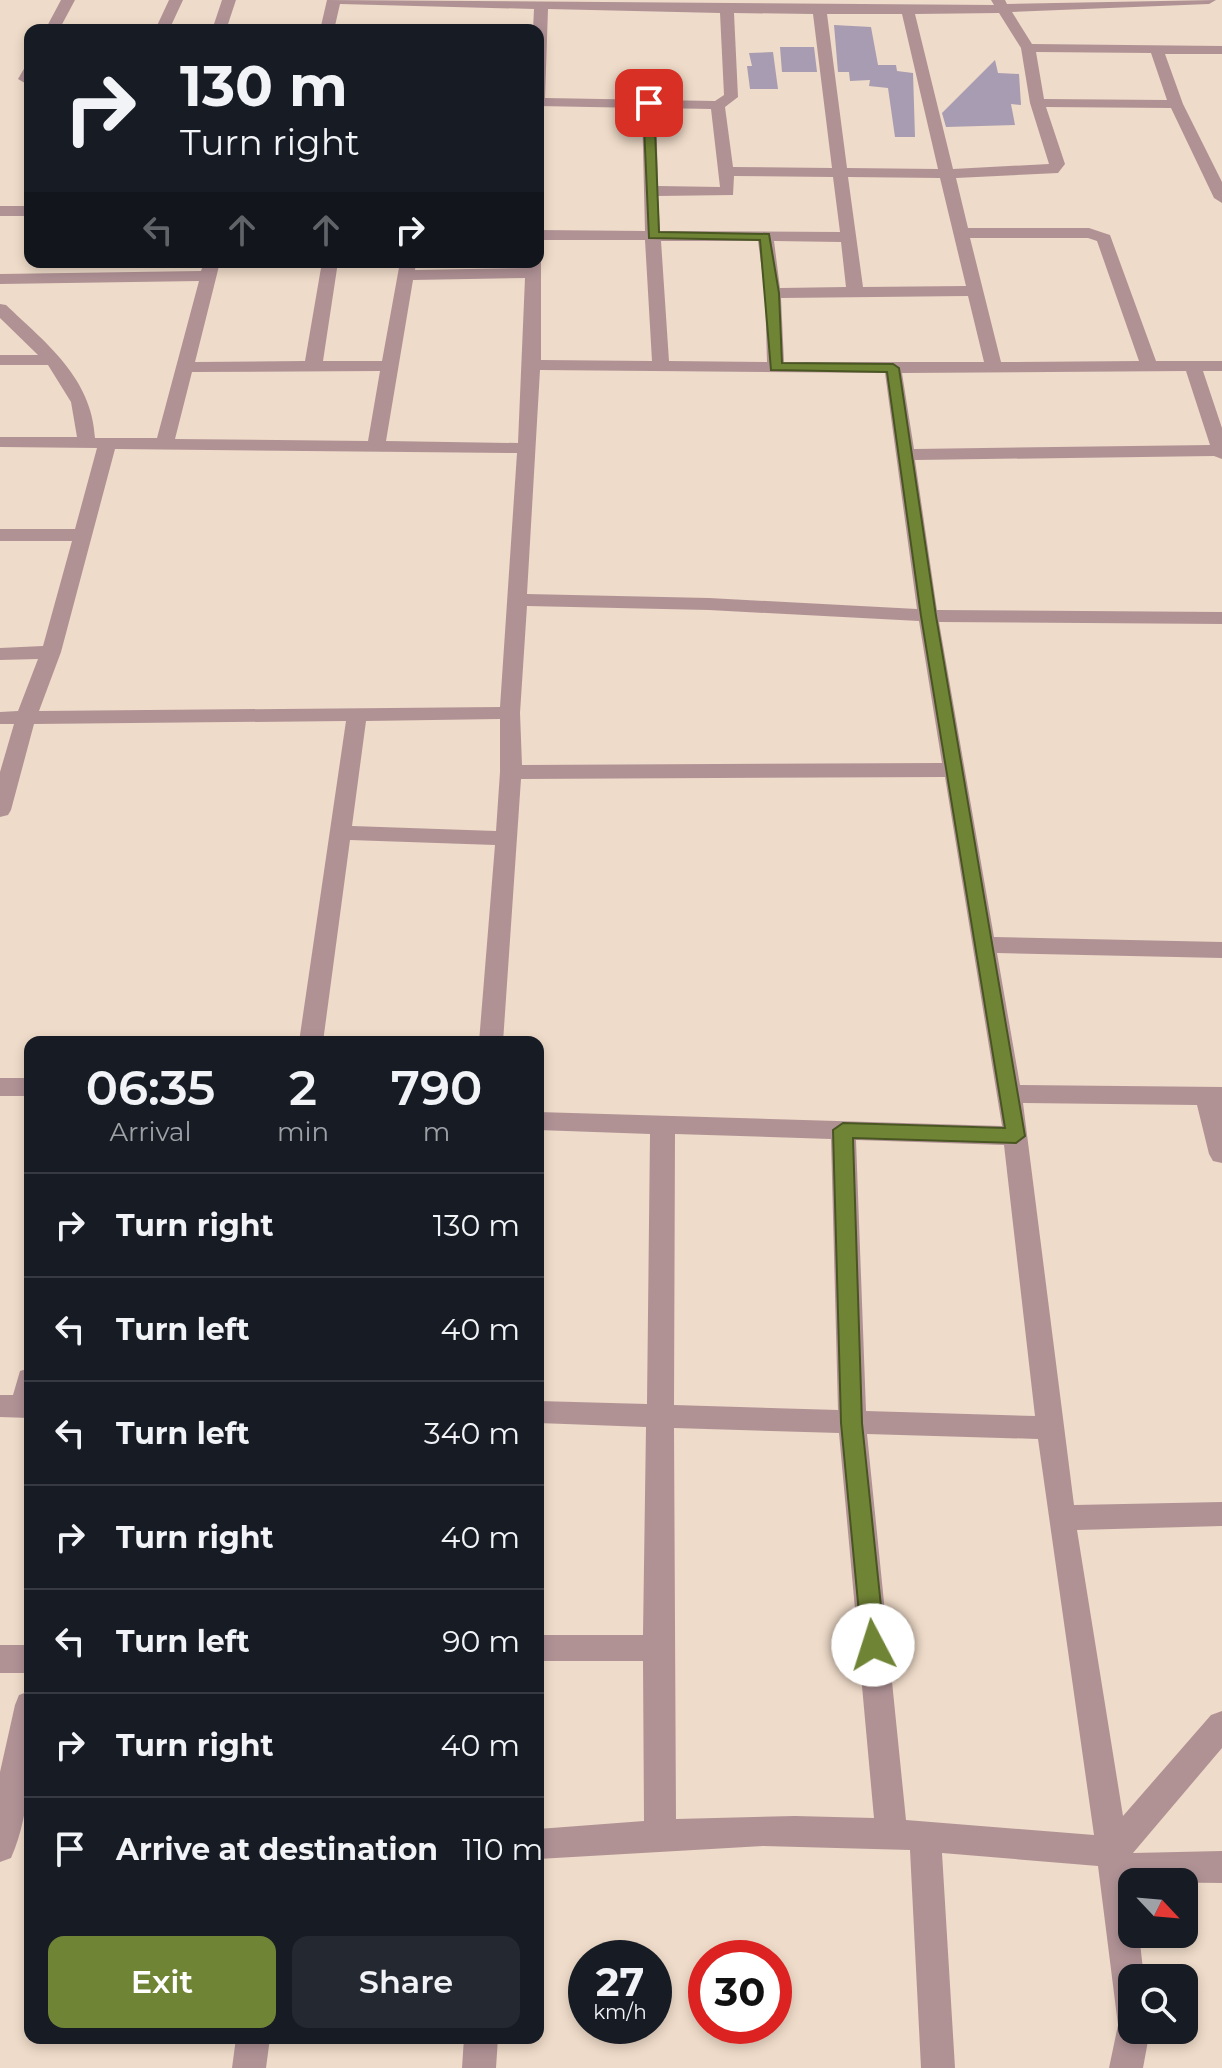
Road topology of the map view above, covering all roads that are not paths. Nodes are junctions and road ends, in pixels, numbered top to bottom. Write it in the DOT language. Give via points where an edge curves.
graph roads {
  1 [pos="68,0"];
  2 [pos="176,0"];
  3 [pos="229,0"];
  4 [pos="334,0"];
  5 [pos="341,0"];
  6 [pos="1209,0"];
  7 [pos="430,1"];
  8 [pos="1000,3"];
  9 [pos="1123,3"];
  10 [pos="541,4"];
  11 [pos="700,4"];
  12 [pos="819,8"];
  13 [pos="907,8"];
  14 [pos="727,9"];
  15 [pos="55,24"];
  16 [pos="165,24"];
  17 [pos="221,24"];
  18 [pos="328,24"];
  19 [pos="540,24"];
  20 [pos="1028,48"];
  21 [pos="1157,50"];
  22 [pos="1222,50"];
  23 [pos="544,102"];
  24 [pos="649,103"];
  25 [pos="1037,103"];
  26 [pos="1176,104"];
  27 [pos="718,105"];
  28 [pos="726,171"];
  29 [pos="841,173"];
  30 [pos="1216,173"];
  31 [pos="950,174"];
  32 [pos="650,191"];
  33 [pos="1222,198"];
  34 [pos="0,211"];
  35 [pos="24,211"];
  36 [pos="963,233"];
  37 [pos="544,235"];
  38 [pos="653,236"];
  39 [pos="765,236"];
  40 [pos="849,237"];
  41 [pos="329,268"];
  42 [pos="407,268"];
  43 [pos="533,268"];
  44 [pos="210,269"];
  45 [pos="0,279"];
  46 [pos="855,291"];
  47 [pos="976,291"];
  48 [pos="773,293"];
  49 [pos="0,309"];
  50 [pos="0,360"];
  51 [pos="54,360"];
  52 [pos="532,365"];
  53 [pos="993,365"];
  54 [pos="1149,365"];
  55 [pos="1192,365"];
  56 [pos="389,366"];
  57 [pos="661,366"];
  58 [pos="1222,366"];
  59 [pos="185,367"];
  60 [pos="313,367"];
  61 [pos="776,367"];
  62 [pos="893,368"];
  63 [pos="0,442"];
  64 [pos="86,442"];
  65 [pos="108,442"];
  66 [pos="165,442"];
  67 [pos="376,444"];
  68 [pos="526,448"];
  69 [pos="1222,451"];
  70 [pos="905,455"];
  71 [pos="0,535"];
  72 [pos="84,535"];
  73 [pos="517,600"];
  74 [pos="928,616"];
  75 [pos="1222,618"];
  76 [pos="51,652"];
  77 [pos="0,654"];
  78 [pos="510,713"];
  79 [pos="357,714"];
  80 [pos="26,717"];
  81 [pos="0,718"];
  82 [pos="954,770"];
  83 [pos="511,772"];
  84 [pos="0,810"];
  85 [pos="340,833"];
  86 [pos="506,838"];
  87 [pos="984,945"];
  88 [pos="1222,950"];
  89 [pos="312,1036"];
  90 [pos="491,1036"];
  91 [pos="0,1087"];
  92 [pos="24,1087"];
  93 [pos="1009,1094"];
  94 [pos="1214,1096"];
  95 [pos="544,1121"];
  96 [pos="663,1125"];
  97 [pos="843,1130"];
  98 [pos="1016,1136"];
  99 [pos="1222,1154"];
  100 [pos="544,1412"];
  101 [pos="662,1416"];
  102 [pos="852,1423"];
  103 [pos="1051,1428"];
  104 [pos="1222,1514"];
  105 [pos="1061,1518"];
  106 [pos="544,1648"];
  107 [pos="656,1648"];
  108 [pos="0,1659"];
  109 [pos="24,1659"];
  110 [pos="1222,1725"];
  111 [pos="24,1733"];
  112 [pos="660,1834"];
  113 [pos="908,1837"];
  114 [pos="544,1844"];
  115 [pos="0,1847"];
  116 [pos="1114,1860"];
  117 [pos="1222,1867"];
  118 [pos="1126,1964"];
  119 [pos="252,2044"];
  120 [pos="481,2044"];
  121 [pos="1130,2044"];
  122 [pos="1134,2044"];
  123 [pos="249,2068"];
  124 [pos="479,2068"];
  125 [pos="938,2068"];
  126 [pos="1126,2068"];
  127 [pos="1136,2068"];
  1 -- 15 [label="street"];
  2 -- 16 [label="street"];
  3 -- 17 [label="street"];
  4 -- 18 [label="street"];
  5 -- 7 [label="street"];
  6 -- 9 [label="street"];
  7 -- 10 [label="street"];
  8 -- 9 [label="street"];
  8 -- 13 [label="street"];
  8 -- 20 [label="street"];
  10 -- 11 [label="street"];
  10 -- 19 [label="street"];
  11 -- 14 [label="street"];
  12 -- 13 [label="street"];
  12 -- 14 [label="street"];
  12 -- 29 [label="street"];
  13 -- 31 [label="street"];
  14 -- 27 [label="street" via="731,97"];
  20 -- 21 [label="street"];
  20 -- 25 [label="street"];
  21 -- 22 [label="street"];
  21 -- 26 [label="street"];
  23 -- 24 [label="street"];
  24 -- 27 [label="street"];
  24 -- 32 [label="street"];
  25 -- 26 [label="street"];
  25 -- 31 [label="street" via="1057,164 1053,170"];
  26 -- 30 [label="street"];
  27 -- 28 [label="street"];
  28 -- 29 [label="street"];
  28 -- 32 [label="street" via="729,189 724,193"];
  29 -- 31 [label="street"];
  29 -- 40 [label="street"];
  30 -- 33 [label="street"];
  31 -- 36 [label="street"];
  32 -- 38 [label="street"];
  34 -- 35 [label="street"];
  36 -- 47 [label="street"];
  36 -- 54 [label="street" via="1089,233 1104,238"];
  37 -- 38 [label="street"];
  38 -- 39 [label="street"];
  38 -- 57 [label="street"];
  39 -- 40 [label="street"];
  39 -- 48 [label="street"];
  40 -- 46 [label="street"];
  41 -- 60 [label="street"];
  42 -- 43 [label="street"];
  42 -- 56 [label="street"];
  43 -- 52 [label="street"];
  44 -- 45 [label="street"];
  44 -- 59 [label="street"];
  46 -- 47 [label="street"];
  46 -- 48 [label="street"];
  47 -- 53 [label="street"];
  48 -- 61 [label="street"];
  49 -- 51 [label="street"];
  50 -- 51 [label="street"];
  51 -- 64 [label="street" via="80,400"];
  52 -- 57 [label="street"];
  52 -- 68 [label="street"];
  53 -- 54 [label="street"];
  53 -- 62 [label="street"];
  54 -- 55 [label="street"];
  55 -- 58 [label="street"];
  55 -- 69 [label="street"];
  56 -- 60 [label="street"];
  56 -- 67 [label="street"];
  57 -- 61 [label="street"];
  59 -- 60 [label="street"];
  59 -- 66 [label="street"];
  61 -- 62 [label="street"];
  62 -- 70 [label="street"];
  63 -- 64 [label="street"];
  64 -- 65 [label="street"];
  65 -- 66 [label="street"];
  65 -- 72 [label="street"];
  66 -- 67 [label="street"];
  67 -- 68 [label="street"];
  68 -- 73 [label="street"];
  69 -- 70 [label="street"];
  70 -- 74 [label="street"];
  71 -- 72 [label="street"];
  72 -- 76 [label="street"];
  73 -- 74 [label="street"];
  73 -- 78 [label="street"];
  74 -- 75 [label="street"];
  74 -- 82 [label="street"];
  76 -- 77 [label="street"];
  76 -- 80 [label="street"];
  78 -- 79 [label="street"];
  78 -- 83 [label="street"];
  79 -- 80 [label="street"];
  79 -- 85 [label="street"];
  80 -- 81 [label="street"];
  80 -- 84 [label="street"];
  82 -- 83 [label="street"];
  82 -- 87 [label="street"];
  83 -- 86 [label="street"];
  85 -- 86 [label="street"];
  85 -- 89 [label="street"];
  86 -- 90 [label="street"];
  87 -- 88 [label="street"];
  87 -- 93 [label="street"];
  91 -- 92 [label="street"];
  93 -- 94 [label="street"];
  93 -- 98 [label="street"];
  94 -- 99 [label="street"];
  95 -- 96 [label="street"];
  96 -- 97 [label="street"];
  96 -- 101 [label="street"];
  97 -- 98 [label="street"];
  97 -- 102 [label="street"];
  98 -- 103 [label="street"];
  100 -- 101 [label="street"];
  101 -- 102 [label="street"];
  101 -- 107 [label="street"];
  102 -- 103 [label="street"];
  102 -- 113 [label="street"];
  103 -- 105 [label="street"];
  104 -- 105 [label="street"];
  105 -- 116 [label="street"];
  106 -- 107 [label="street"];
  107 -- 112 [label="street"];
  108 -- 109 [label="street"];
  110 -- 116 [label="street"];
  111 -- 115 [label="street"];
  112 -- 113 [label="street" via="797,1831"];
  112 -- 114 [label="street"];
  113 -- 116 [label="street"];
  113 -- 125 [label="street"];
  116 -- 117 [label="street"];
  116 -- 118 [label="street"];
  119 -- 123 [label="street"];
  120 -- 124 [label="street"];
  121 -- 126 [label="street"];
  122 -- 127 [label="street"];
}
